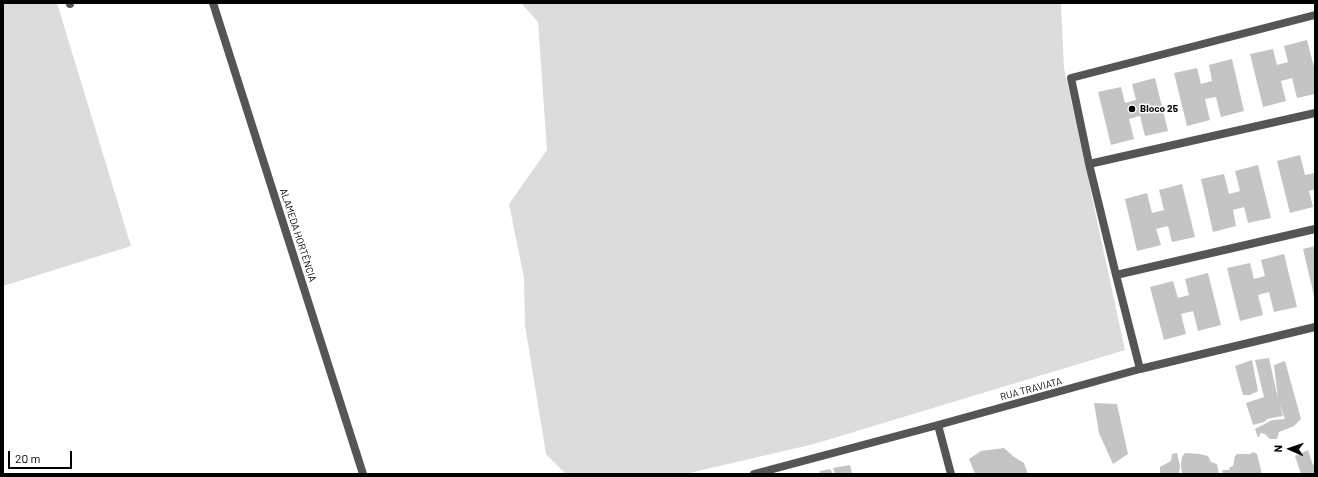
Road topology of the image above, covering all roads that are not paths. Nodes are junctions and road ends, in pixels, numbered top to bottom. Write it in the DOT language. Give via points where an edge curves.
graph roads {
  1 [pos="213,3"];
  2 [pos="1315,15"];
  3 [pos="1315,112"];
  4 [pos="1089,164"];
  5 [pos="1315,229"];
  6 [pos="1116,276"];
  7 [pos="1315,327"];
  8 [pos="1140,369"];
  9 [pos="938,425"];
  10 [pos="363,474"];
  11 [pos="754,474"];
  12 [pos="951,474"];
  1 -- 10 [label="street, ALAMEDA HORTÊNCIA"];
  2 -- 4 [label="street" via="1071,78"];
  3 -- 4 [label="street"];
  4 -- 6 [label="street"];
  5 -- 6 [label="street"];
  6 -- 8 [label="street"];
  7 -- 8 [label="street, RUA TRAVIATA"];
  8 -- 9 [label="street, RUA TRAVIATA"];
  9 -- 11 [label="street, RUA TRAVIATA"];
  9 -- 12 [label="street"];
}
